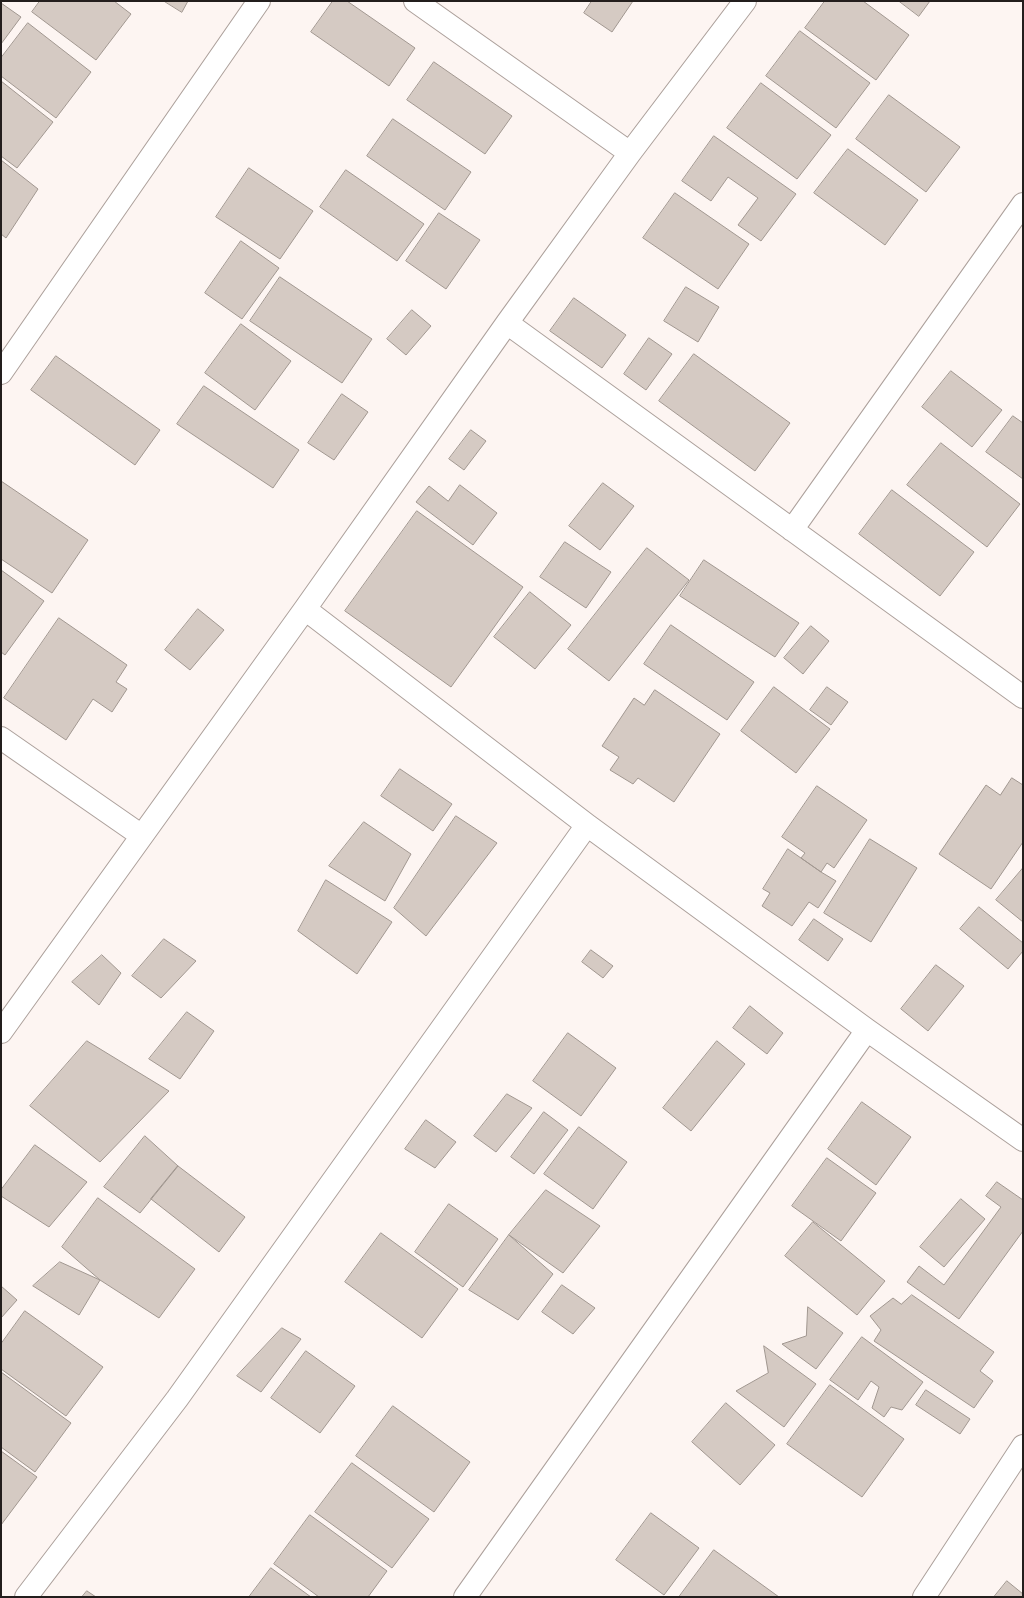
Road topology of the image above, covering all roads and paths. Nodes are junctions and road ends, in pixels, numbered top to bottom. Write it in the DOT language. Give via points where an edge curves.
graph roads {
  1 [pos="259,1"];
  2 [pos="415,1"];
  3 [pos="745,1"];
  4 [pos="630,153"];
  5 [pos="1023,204"];
  6 [pos="507,323"];
  7 [pos="1,373"];
  8 [pos="792,530"];
  9 [pos="305,609"];
  10 [pos="1023,697"];
  11 [pos="1,738"];
  12 [pos="587,825"];
  13 [pos="142,836"];
  14 [pos="867,1030"];
  15 [pos="1,1032"];
  16 [pos="1023,1140"];
  17 [pos="1023,1446"];
  18 [pos="26,1597"];
  19 [pos="465,1597"];
  20 [pos="924,1597"];
  1 -- 7 [label="street"];
  2 -- 4 [label="street"];
  3 -- 4 [label="street"];
  4 -- 6 [label="street"];
  5 -- 8 [label="street"];
  6 -- 8 [label="street"];
  6 -- 9 [label="street"];
  8 -- 10 [label="street"];
  9 -- 12 [label="street"];
  9 -- 13 [label="street"];
  11 -- 13 [label="street"];
  12 -- 14 [label="street"];
  12 -- 18 [label="street" via="177,1399"];
  13 -- 15 [label="street"];
  14 -- 16 [label="street"];
  14 -- 19 [label="street"];
  17 -- 20 [label="street"];
}
